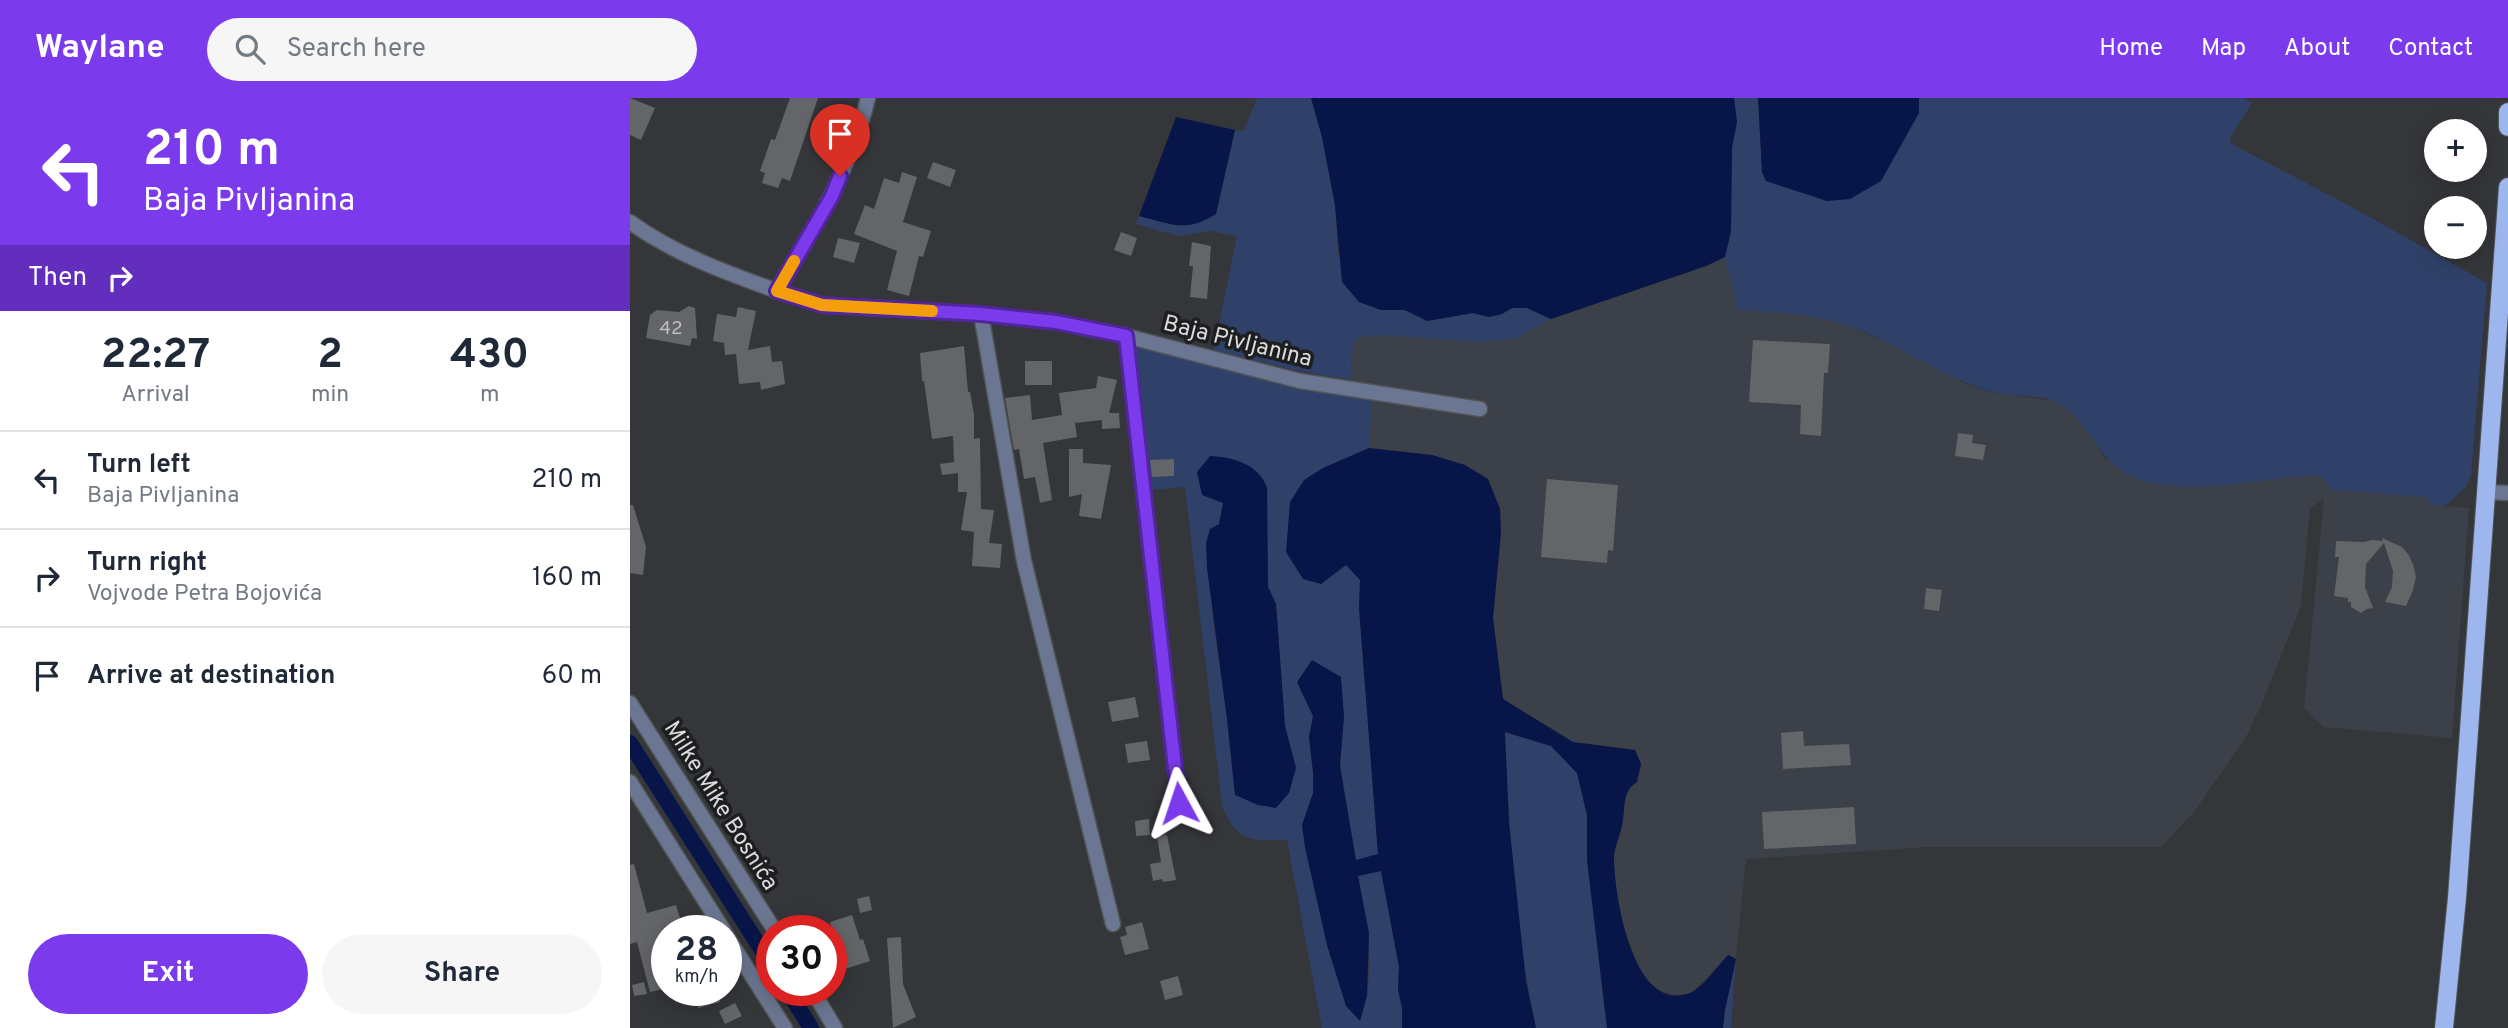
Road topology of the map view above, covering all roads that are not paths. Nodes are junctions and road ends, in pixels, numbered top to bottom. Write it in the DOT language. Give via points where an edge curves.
graph roads {
  1 [pos="868,98"];
  2 [pos="2508,112"];
  3 [pos="2508,127"];
  4 [pos="2508,187"];
  5 [pos="630,222"];
  6 [pos="2505,271"];
  7 [pos="777,291"];
  8 [pos="981,314"];
  9 [pos="1126,336"];
  10 [pos="1480,409"];
  11 [pos="2486,492"];
  12 [pos="2508,493"];
  13 [pos="630,703"];
  14 [pos="630,782"];
  15 [pos="1171,817"];
  16 [pos="714,915"];
  17 [pos="765,915"];
  18 [pos="1113,924"];
  19 [pos="742,960"];
  20 [pos="821,1006"];
  21 [pos="785,1028"];
  22 [pos="835,1028"];
  23 [pos="2444,1028"];
  1 -- 7 [label="street" via="832,196"];
  2 -- 3 [label="main road"];
  4 -- 6 [label="main road"];
  5 -- 7 [label="street, Baja Pivljanina" via="713,267"];
  6 -- 11 [label="main road"];
  7 -- 8 [label="street, Baja Pivljanina" via="822,305"];
  8 -- 9 [label="street, Baja Pivljanina"];
  8 -- 18 [label="street" via="1024,561"];
  9 -- 10 [label="street, Baja Pivljanina" via="1300,381"];
  9 -- 15 [label="street" via="1178,792 1179,803"];
  11 -- 12 [label="street"];
  11 -- 23 [label="main road"];
  13 -- 17 [label="street, Milke Mike Bosnića"];
  14 -- 16 [label="street"];
  19 -- 21 [label="street"];
  20 -- 22 [label="street"];
}
